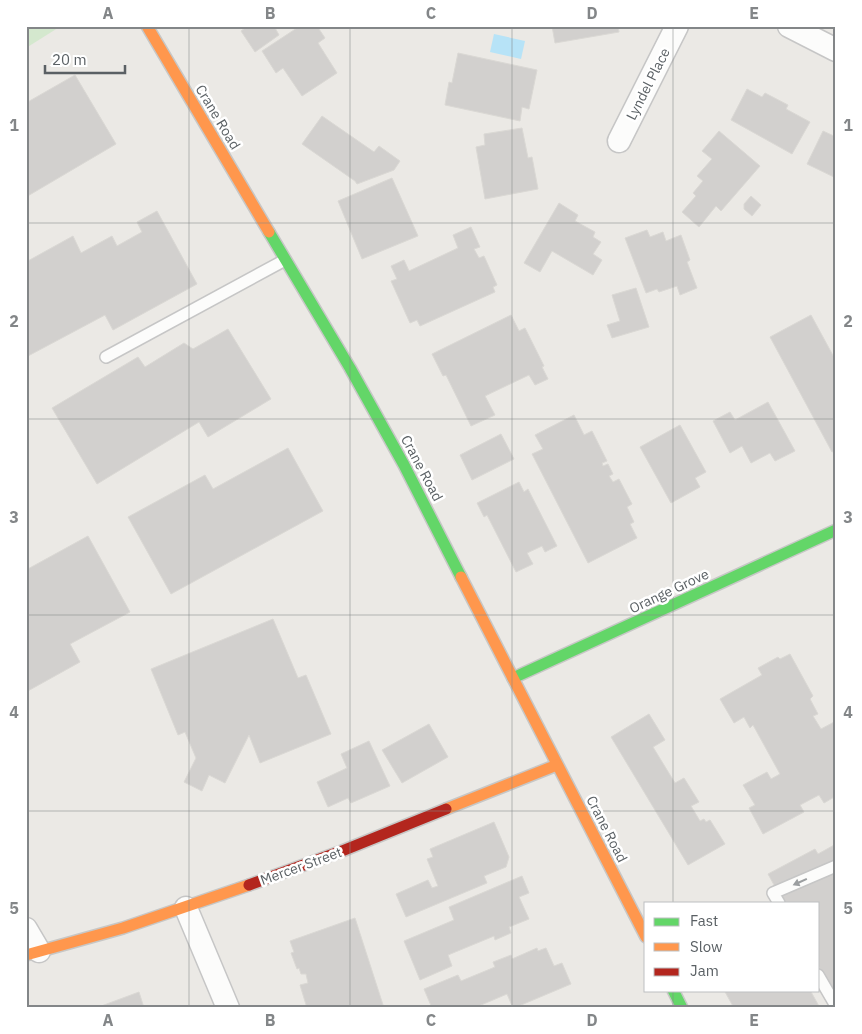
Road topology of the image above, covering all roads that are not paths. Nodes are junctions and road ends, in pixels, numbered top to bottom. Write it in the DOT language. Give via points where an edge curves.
graph roads {
  1 [pos="147,26"];
  2 [pos="677,26"];
  3 [pos="789,26"];
  4 [pos="836,50"];
  5 [pos="619,142"];
  6 [pos="285,260"];
  7 [pos="106,357"];
  8 [pos="836,530"];
  9 [pos="513,678"];
  10 [pos="557,765"];
  11 [pos="836,866"];
  12 [pos="778,902"];
  13 [pos="186,908"];
  14 [pos="26,929"];
  15 [pos="644,933"];
  16 [pos="32,953"];
  17 [pos="820,978"];
  18 [pos="674,992"];
  19 [pos="836,1006"];
  20 [pos="228,1008"];
  21 [pos="682,1008"];
  1 -- 6 [label="street, Crane Road"];
  2 -- 5 [label="street, Lyndel Place"];
  3 -- 4 [label="street"];
  6 -- 7 [label="lane"];
  6 -- 9 [label="street, Crane Road" via="404,465"];
  8 -- 9 [label="street, Orange Grove"];
  9 -- 10 [label="street, Crane Road"];
  10 -- 13 [label="street, Mercer Street" via="362,844"];
  10 -- 15 [label="street, Crane Road"];
  11 -- 12 [label="lane, one-way" via="773,893"];
  13 -- 16 [label="street, Mercer Street"];
  13 -- 20 [label="street"];
  14 -- 16 [label="street, Mercer Street"];
  17 -- 19 [label="lane"];
  18 -- 21 [label="street"];
}
